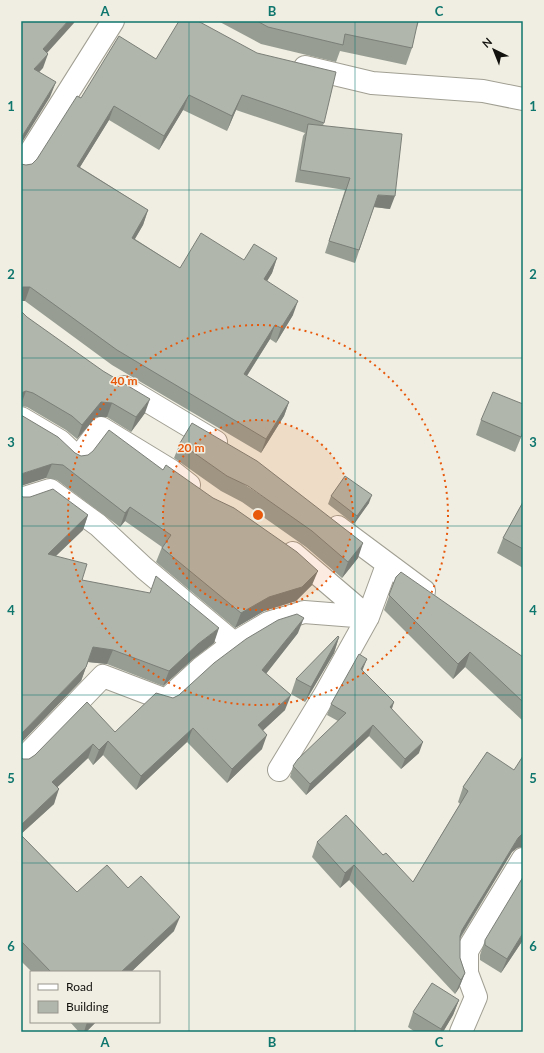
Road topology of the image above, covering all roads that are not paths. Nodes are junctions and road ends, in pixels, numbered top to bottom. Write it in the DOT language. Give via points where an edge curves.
graph roads {
  1 [pos="113,21"];
  2 [pos="288,63"];
  3 [pos="523,99"];
  4 [pos="21,167"];
  5 [pos="105,375"];
  6 [pos="21,418"];
  7 [pos="231,450"];
  8 [pos="208,498"];
  9 [pos="21,499"];
  10 [pos="320,514"];
  11 [pos="276,541"];
  12 [pos="387,565"];
  13 [pos="439,602"];
  14 [pos="368,616"];
  15 [pos="234,643"];
  16 [pos="21,761"];
  17 [pos="279,770"];
  18 [pos="523,859"];
  19 [pos="461,1032"];
  1 -- 4 [label="street"];
  2 -- 3 [label="street" via="372,84 483,91"];
  5 -- 7 [label="street"];
  6 -- 8 [label="street" via="60,441 78,458 101,428 170,470"];
  9 -- 15 [label="street" via="50,490 98,525 144,568"];
  10 -- 12 [label="street"];
  11 -- 14 [label="street"];
  12 -- 13 [label="street"];
  12 -- 14 [label="street"];
  14 -- 15 [label="street" via="304,612 268,623"];
  14 -- 17 [label="street"];
  15 -- 16 [label="street" via="201,668 166,700 103,676"];
  18 -- 19 [label="street" via="467,951 467,973 476,997"];
}
